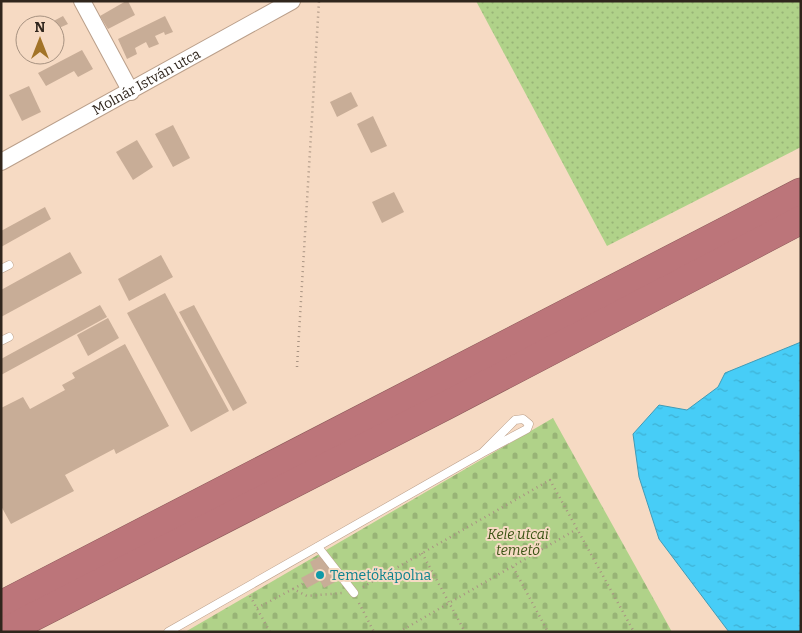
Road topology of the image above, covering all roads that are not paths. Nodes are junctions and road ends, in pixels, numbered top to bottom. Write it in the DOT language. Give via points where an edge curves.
graph roads {
  1 [pos="82,1"];
  2 [pos="292,1"];
  3 [pos="131,92"];
  4 [pos="1,162"];
  5 [pos="801,192"];
  6 [pos="801,220"];
  7 [pos="9,337"];
  8 [pos="1,341"];
  9 [pos="482,453"];
  10 [pos="318,547"];
  11 [pos="354,592"];
  12 [pos="1,605"];
  13 [pos="4,632"];
  14 [pos="168,632"];
  1 -- 3 [label="street"];
  2 -- 3 [label="street, Molnár István utca"];
  3 -- 4 [label="street, Molnár István utca"];
  5 -- 12 [label="highway"];
  6 -- 13 [label="highway"];
  7 -- 8 [label="lane"];
  9 -- 9 [label="lane" via="527,430 528,424 523,419 515,420"];
  9 -- 10 [label="lane"];
  10 -- 11 [label="lane"];
  10 -- 14 [label="lane"];
}
